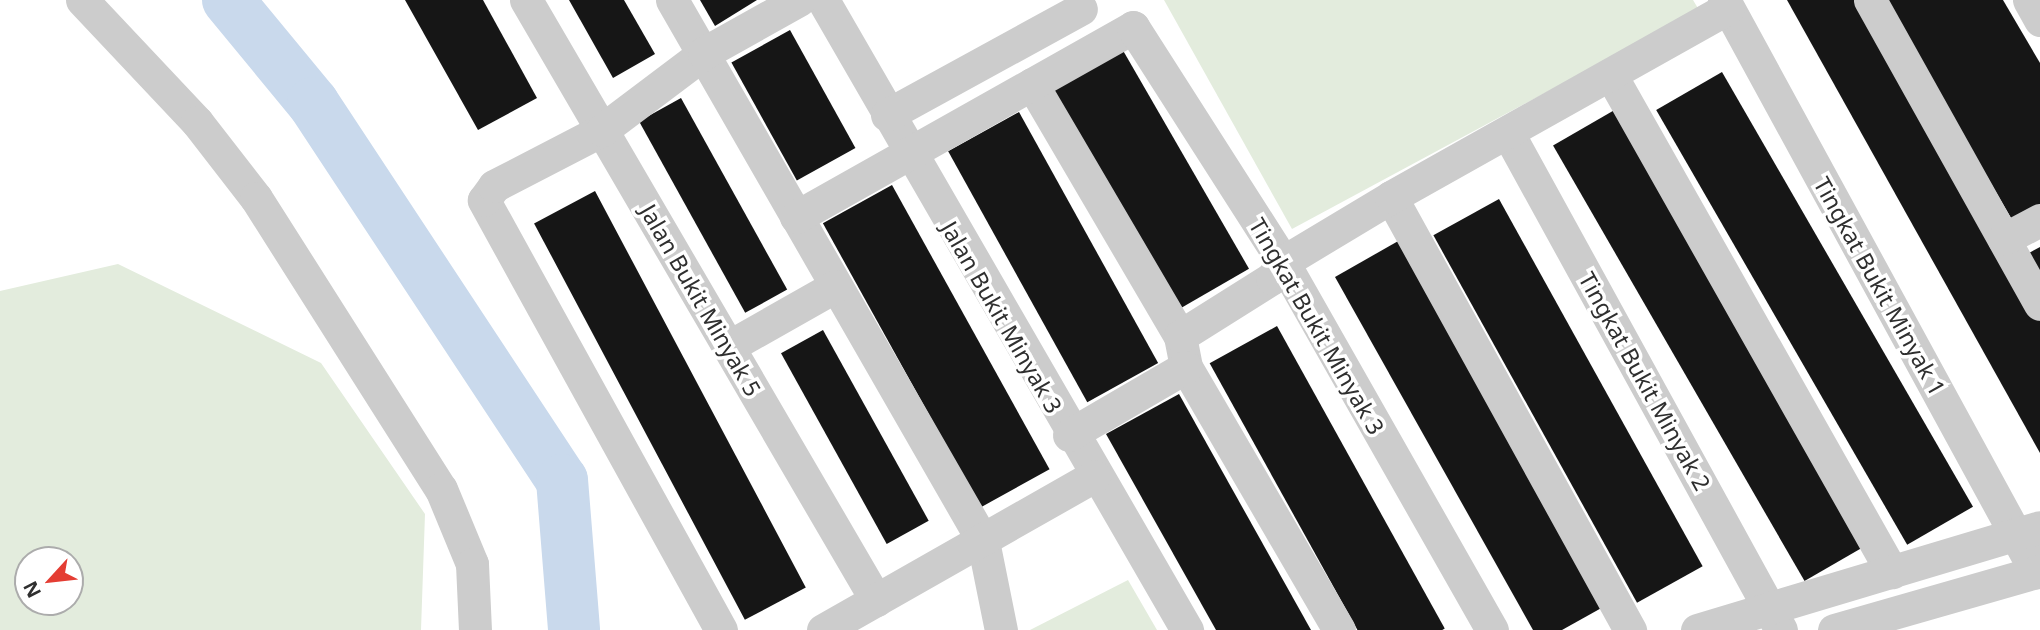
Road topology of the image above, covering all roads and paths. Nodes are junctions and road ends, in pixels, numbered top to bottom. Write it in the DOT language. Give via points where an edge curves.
graph roads {
  1 [pos="82,0"];
  2 [pos="526,0"];
  3 [pos="672,0"];
  4 [pos="799,0"];
  5 [pos="823,0"];
  6 [pos="1870,0"];
  7 [pos="2029,0"];
  8 [pos="1726,4"];
  9 [pos="1081,9"];
  10 [pos="2040,20"];
  11 [pos="704,53"];
  12 [pos="1612,77"];
  13 [pos="1032,84"];
  14 [pos="887,115"];
  15 [pos="602,131"];
  16 [pos="1508,133"];
  17 [pos="909,153"];
  18 [pos="1391,197"];
  19 [pos="796,217"];
  20 [pos="2040,220"];
  21 [pos="2004,239"];
  22 [pos="1283,262"];
  23 [pos="836,286"];
  24 [pos="2040,304"];
  25 [pos="729,347"];
  26 [pos="1183,352"];
  27 [pos="1069,435"];
  28 [pos="1094,476"];
  29 [pos="2028,530"];
  30 [pos="984,541"];
  31 [pos="1892,572"];
  32 [pos="2038,572"];
  33 [pos="876,600"];
  34 [pos="1776,620"];
  35 [pos="475,630"];
  36 [pos="721,630"];
  37 [pos="823,630"];
  38 [pos="1001,630"];
  39 [pos="1187,630"];
  40 [pos="1339,630"];
  41 [pos="1492,630"];
  42 [pos="1630,630"];
  43 [pos="1697,630"];
  44 [pos="1835,630"];
  1 -- 35 [label="street" via="197,122 256,198 441,489 472,564"];
  2 -- 15 [label="street, Jalan Bukit Minyak 5"];
  3 -- 11 [label="street"];
  4 -- 11 [label="street"];
  5 -- 14 [label="street, Jalan Bukit Minyak 3"];
  6 -- 21 [label="street"];
  7 -- 10 [label="street"];
  8 -- 12 [label="street"];
  8 -- 29 [label="street, Tingkat Bukit Minyak 1"];
  9 -- 14 [label="street"];
  11 -- 15 [label="street"];
  11 -- 19 [label="street"];
  12 -- 16 [label="street"];
  12 -- 31 [label="street"];
  13 -- 17 [label="street"];
  13 -- 22 [label="street, Tingkat Bukit Minyak 3" via="1133,27"];
  13 -- 26 [label="street"];
  14 -- 17 [label="street, Jalan Bukit Minyak 3"];
  15 -- 25 [label="street, Jalan Bukit Minyak 5"];
  15 -- 36 [label="street" via="494,186 484,200"];
  16 -- 18 [label="street"];
  16 -- 34 [label="street, Tingkat Bukit Minyak 2"];
  17 -- 19 [label="street"];
  17 -- 27 [label="street, Jalan Bukit Minyak 3"];
  18 -- 22 [label="street"];
  18 -- 42 [label="street"];
  19 -- 23 [label="street"];
  20 -- 21 [label="street"];
  21 -- 24 [label="street"];
  22 -- 26 [label="street" via="1272,278"];
  22 -- 41 [label="street, Tingkat Bukit Minyak 3"];
  23 -- 25 [label="street"];
  23 -- 30 [label="street"];
  25 -- 33 [label="street, Jalan Bukit Minyak 5"];
  26 -- 27 [label="street"];
  26 -- 40 [label="street"];
  27 -- 28 [label="street, Jalan Bukit Minyak 3"];
  28 -- 30 [label="street"];
  28 -- 39 [label="street, Jalan Bukit Minyak 3"];
  29 -- 31 [label="street"];
  29 -- 32 [label="street, Tingkat Bukit Minyak 1"];
  30 -- 33 [label="street"];
  30 -- 38 [label="street"];
  31 -- 34 [label="street"];
  32 -- 44 [label="street"];
  33 -- 37 [label="street"];
  34 -- 43 [label="street"];
}
